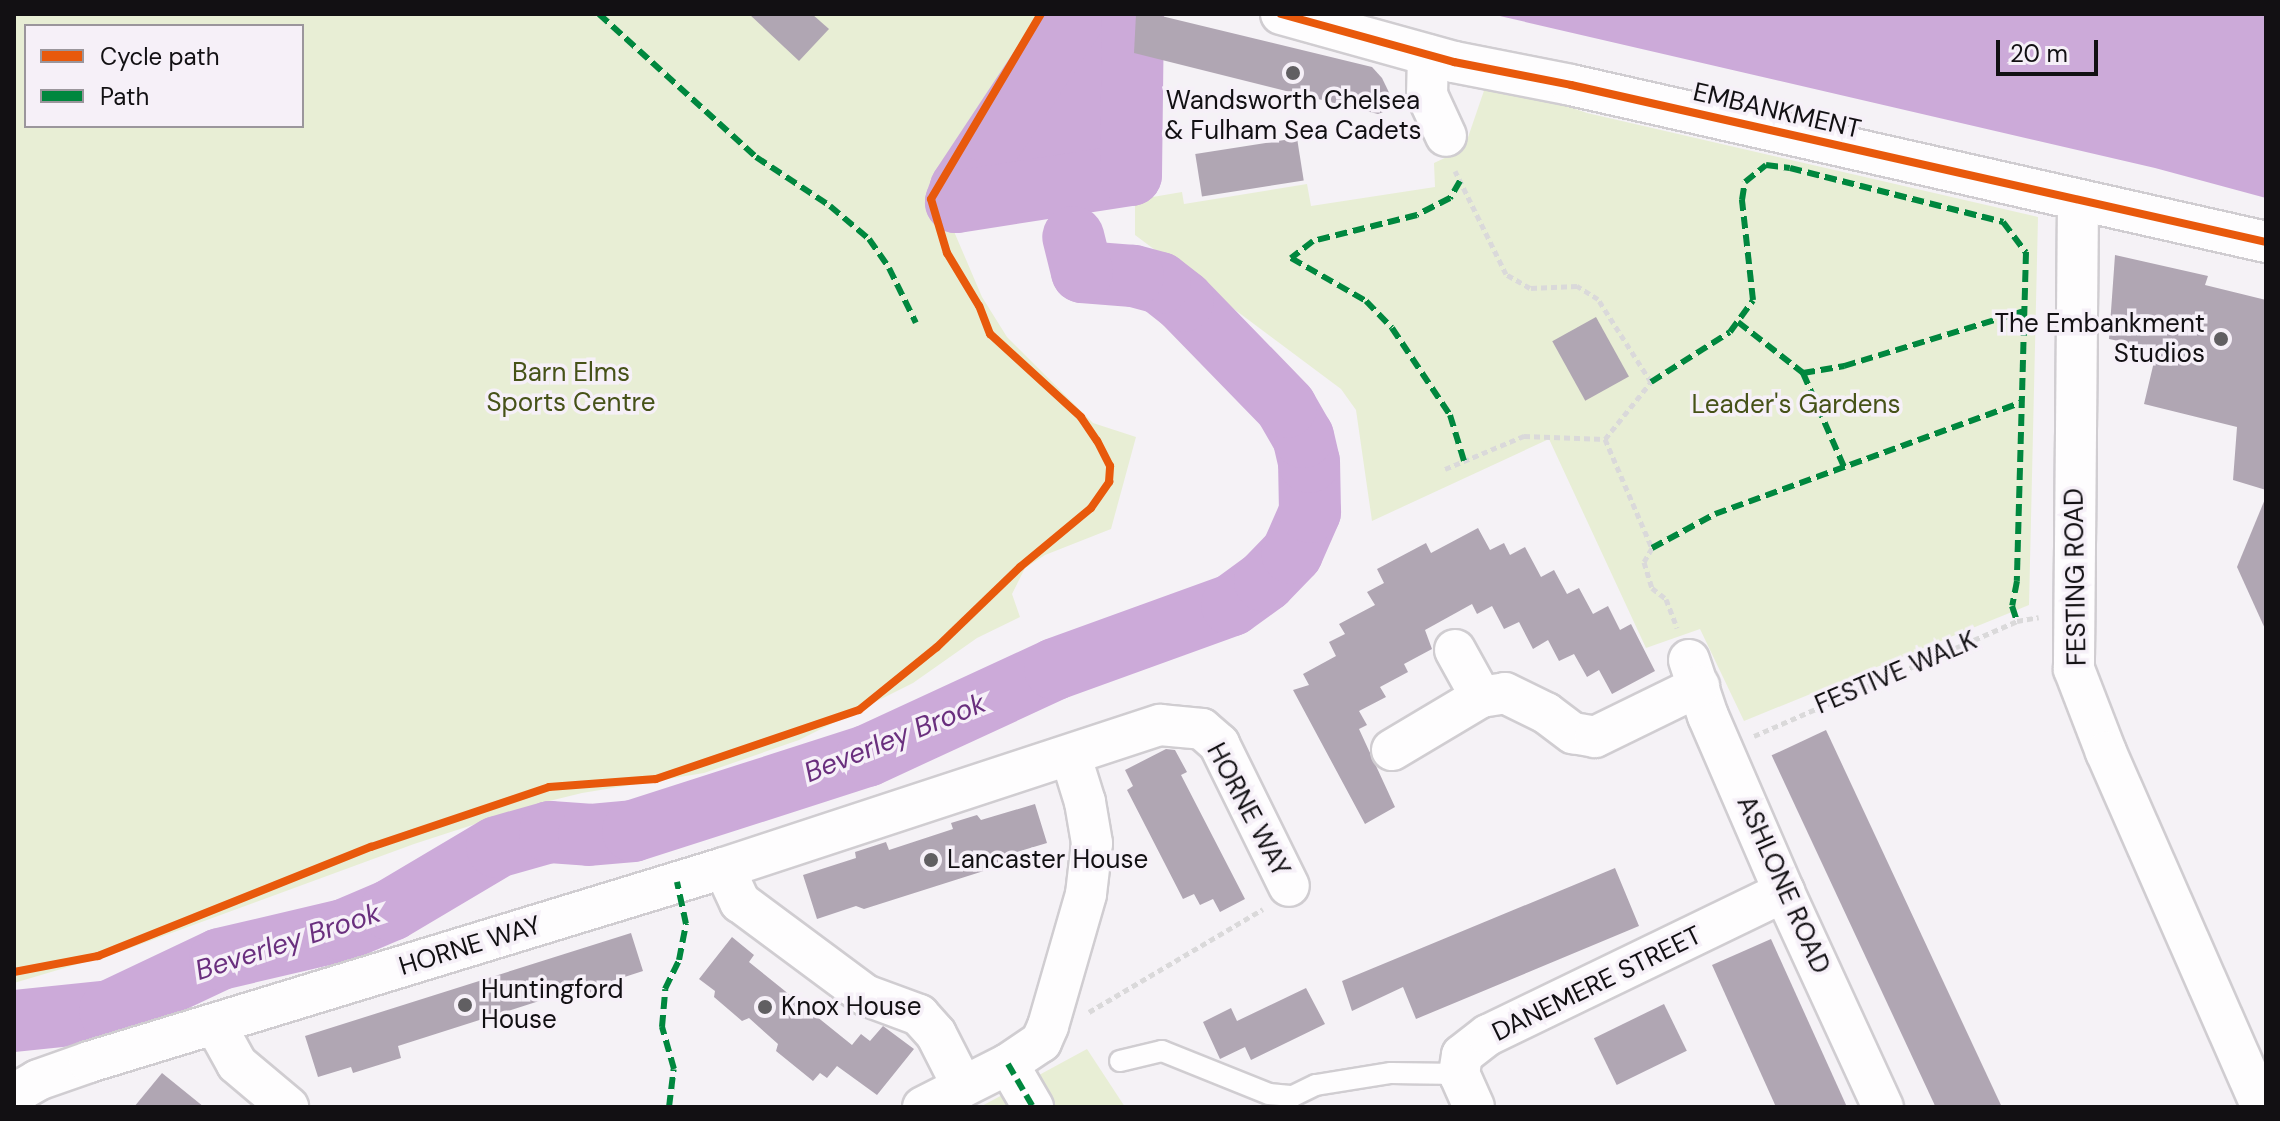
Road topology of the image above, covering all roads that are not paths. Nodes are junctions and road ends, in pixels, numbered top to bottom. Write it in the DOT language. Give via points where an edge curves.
graph roads {
  1 [pos="1281,14"];
  2 [pos="1428,55"];
  3 [pos="1446,136"];
  4 [pos="2078,202"];
  5 [pos="2266,242"];
  6 [pos="1455,650"];
  7 [pos="1481,697"];
  8 [pos="1392,750"];
  9 [pos="1071,757"];
  10 [pos="724,868"];
  11 [pos="1289,886"];
  12 [pos="1784,892"];
  13 [pos="216,1026"];
  14 [pos="1120,1061"];
  15 [pos="1008,1064"];
  16 [pos="963,1087"];
  17 [pos="1467,1090"];
  18 [pos="14,1100"];
  19 [pos="1286,1101"];
  20 [pos="288,1107"];
  21 [pos="923,1107"];
  22 [pos="1033,1107"];
  23 [pos="1883,1107"];
  24 [pos="2262,1107"];
  1 -- 2 [label="street, EMBANKMENT"];
  2 -- 3 [label="street" via="1427,95"];
  2 -- 4 [label="street, EMBANKMENT"];
  4 -- 5 [label="street, EMBANKMENT"];
  4 -- 24 [label="street, FESTING ROAD" via="2074,669"];
  6 -- 7 [label="street"];
  7 -- 8 [label="street"];
  7 -- 12 [label="street, ASHLONE ROAD" via="1505,693 1573,733 1595,737 1694,673"];
  9 -- 10 [label="street, HORNE WAY"];
  9 -- 11 [label="street, HORNE WAY" via="1160,725 1202,729 1219,744"];
  9 -- 15 [label="street" via="1092,843 1086,894 1041,1042"];
  10 -- 13 [label="street, HORNE WAY"];
  10 -- 16 [label="street" via="740,902 865,995 919,1015 936,1034"];
  12 -- 17 [label="street, DANEMERE STREET" via="1488,1035 1462,1055"];
  12 -- 23 [label="street, ASHLONE ROAD"];
  13 -- 18 [label="street, HORNE WAY" via="38,1080"];
  13 -- 20 [label="street" via="237,1064"];
  14 -- 19 [label="lane" via="1162,1051"];
  15 -- 16 [label="street"];
  15 -- 22 [label="street"];
  16 -- 21 [label="street"];
  17 -- 19 [label="lane" via="1391,1073 1316,1085"];
}
